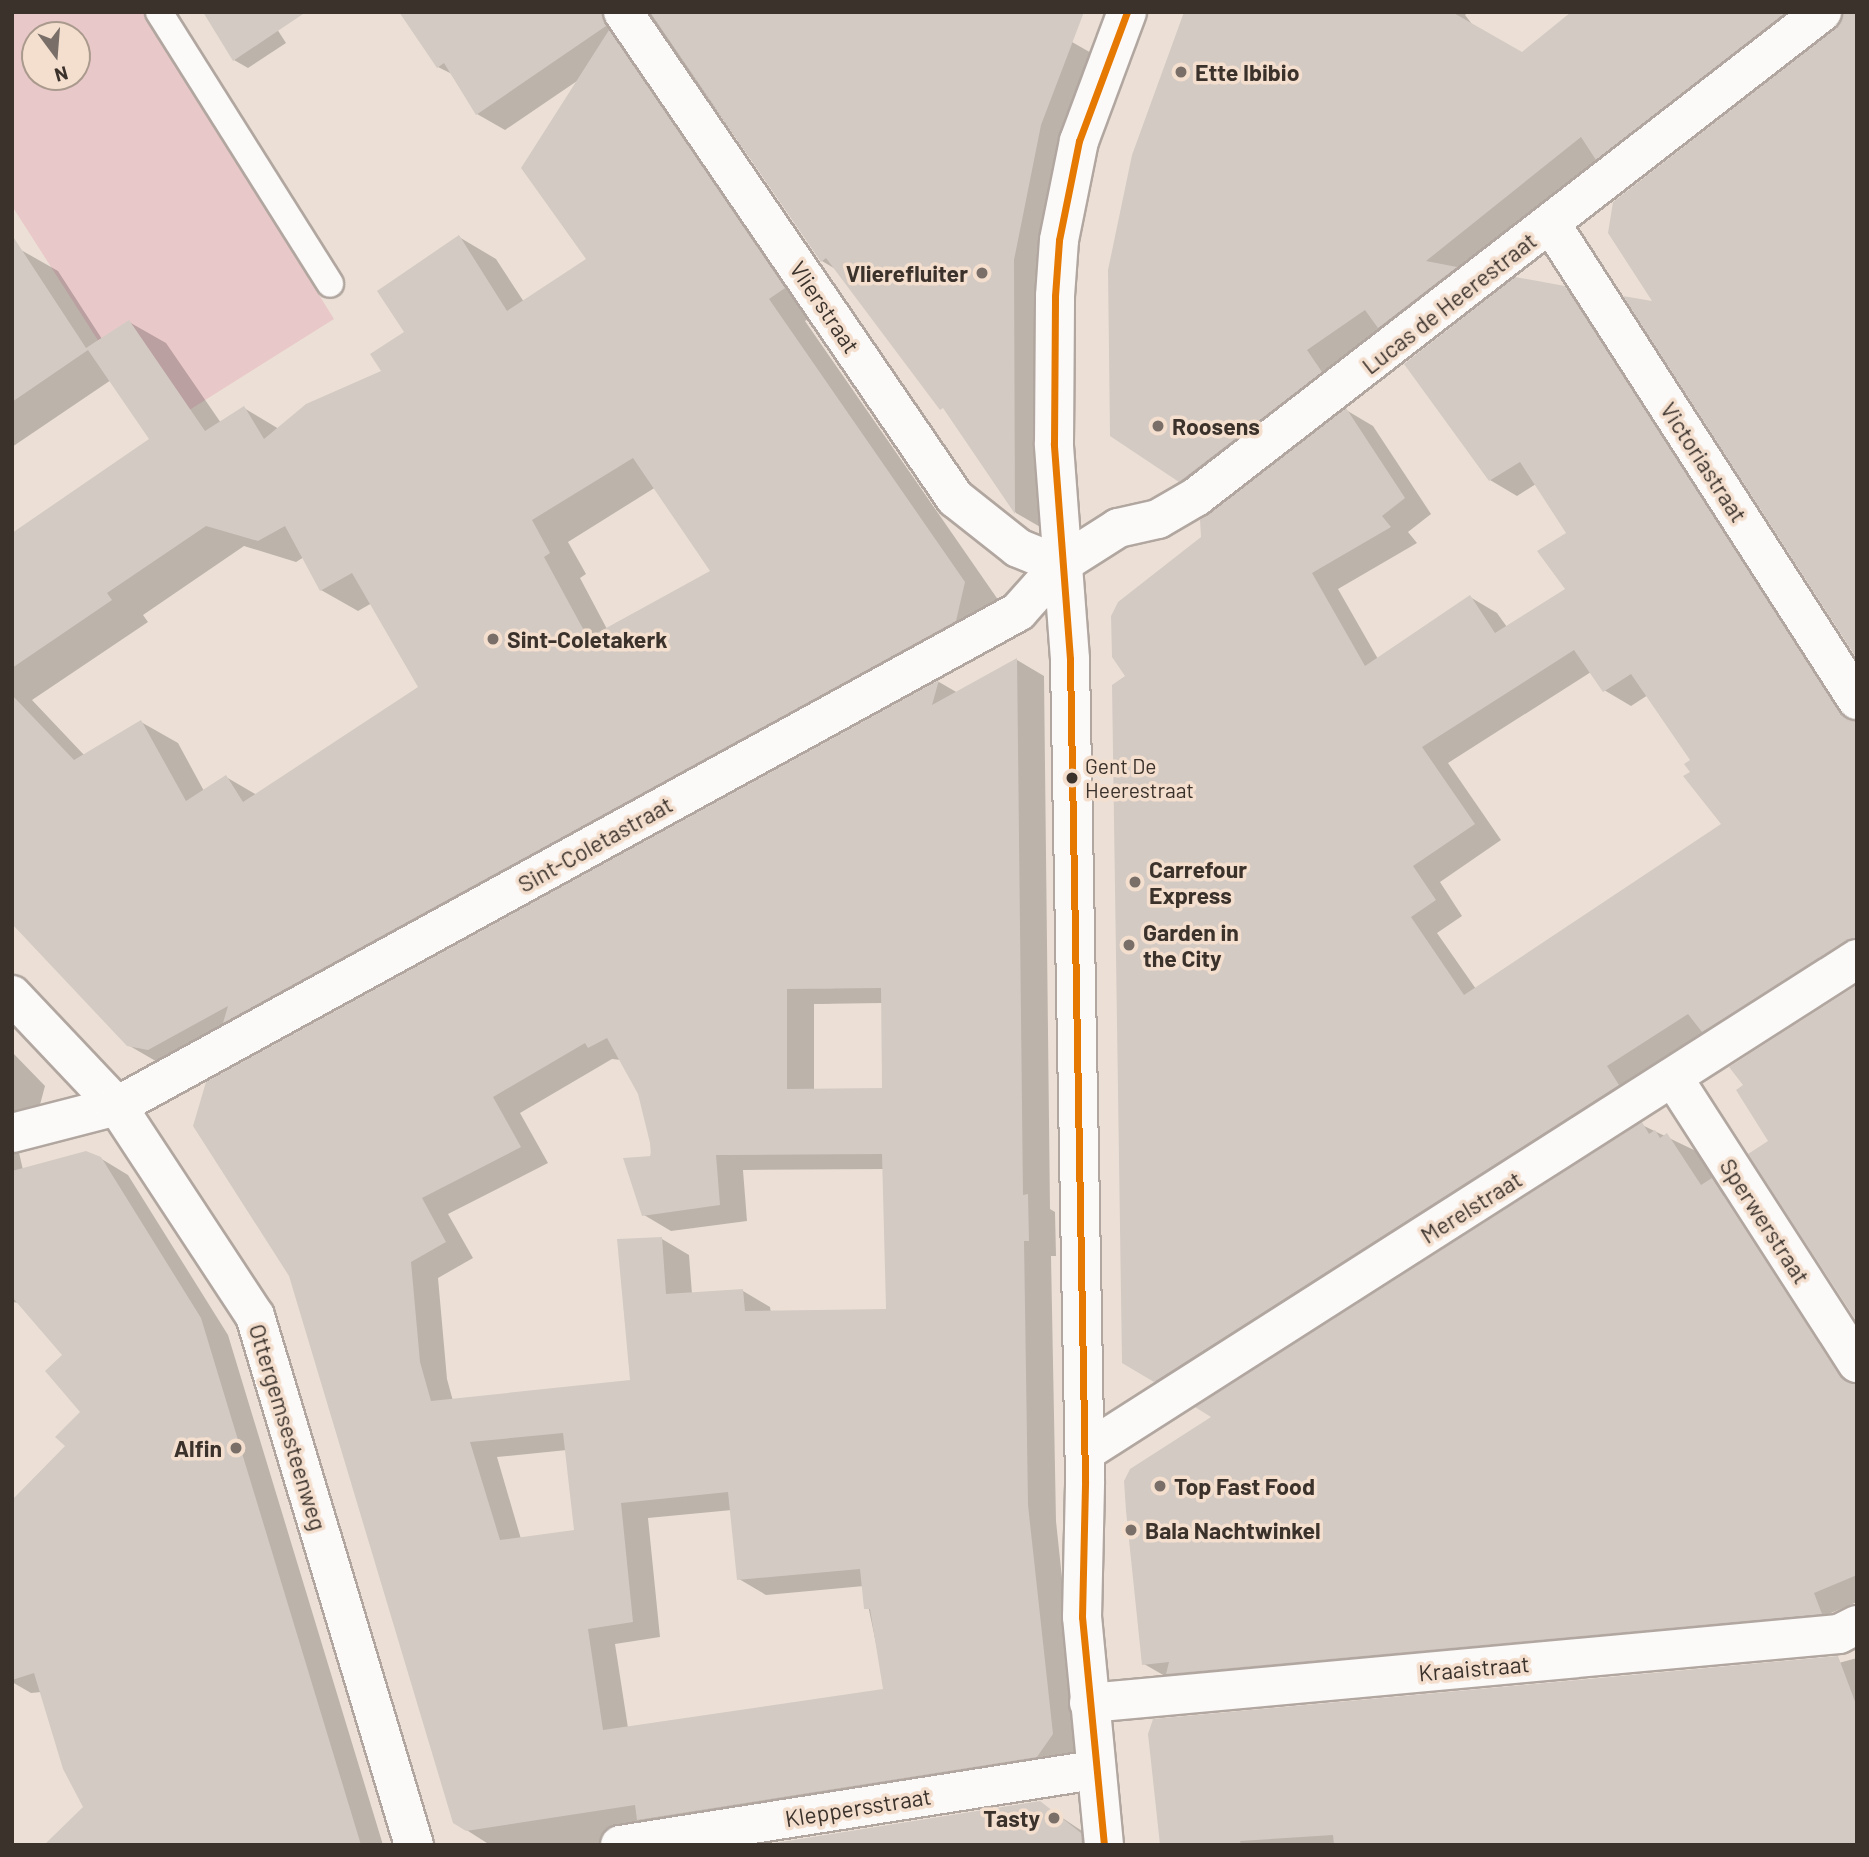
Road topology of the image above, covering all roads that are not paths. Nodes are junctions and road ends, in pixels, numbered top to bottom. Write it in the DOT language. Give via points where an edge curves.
graph roads {
  1 [pos="159,12"];
  2 [pos="623,12"];
  3 [pos="1127,12"];
  4 [pos="1822,12"];
  5 [pos="1551,225"];
  6 [pos="330,284"];
  7 [pos="1060,565"];
  8 [pos="1857,700"];
  9 [pos="1857,959"];
  10 [pos="12,995"];
  11 [pos="1674,1079"];
  12 [pos="117,1106"];
  13 [pos="12,1133"];
  14 [pos="1857,1363"];
  15 [pos="1085,1452"];
  16 [pos="1857,1625"];
  17 [pos="1089,1703"];
  18 [pos="1096,1770"];
  19 [pos="414,1845"];
  20 [pos="620,1845"];
  21 [pos="1104,1845"];
  1 -- 6 [label="lane"];
  2 -- 7 [label="street, Vlierstraat" via="956,498 1018,548"];
  3 -- 7 [label="street" via="1079,141 1059,240 1054,444"];
  4 -- 5 [label="street, Lucas de Heerestraat"];
  5 -- 7 [label="street, Lucas de Heerestraat" via="1196,497 1158,519 1118,528"];
  5 -- 8 [label="street, Victoriastraat"];
  7 -- 12 [label="street, Sint-Coletastraat" via="1018,612"];
  7 -- 15 [label="street" via="1070,659"];
  9 -- 11 [label="street, Merelstraat"];
  10 -- 12 [label="street, Ottergemsesteenweg"];
  11 -- 14 [label="street, Sperwerstraat"];
  11 -- 15 [label="street, Merelstraat"];
  12 -- 13 [label="street, Sint-Coletastraat"];
  12 -- 19 [label="street, Ottergemsesteenweg" via="255,1317"];
  15 -- 17 [label="street" via="1082,1617"];
  16 -- 17 [label="street, Kraaistraat" via="1826,1635"];
  17 -- 18 [label="street"];
  18 -- 20 [label="street, Kleppersstraat"];
  18 -- 21 [label="street"];
}
